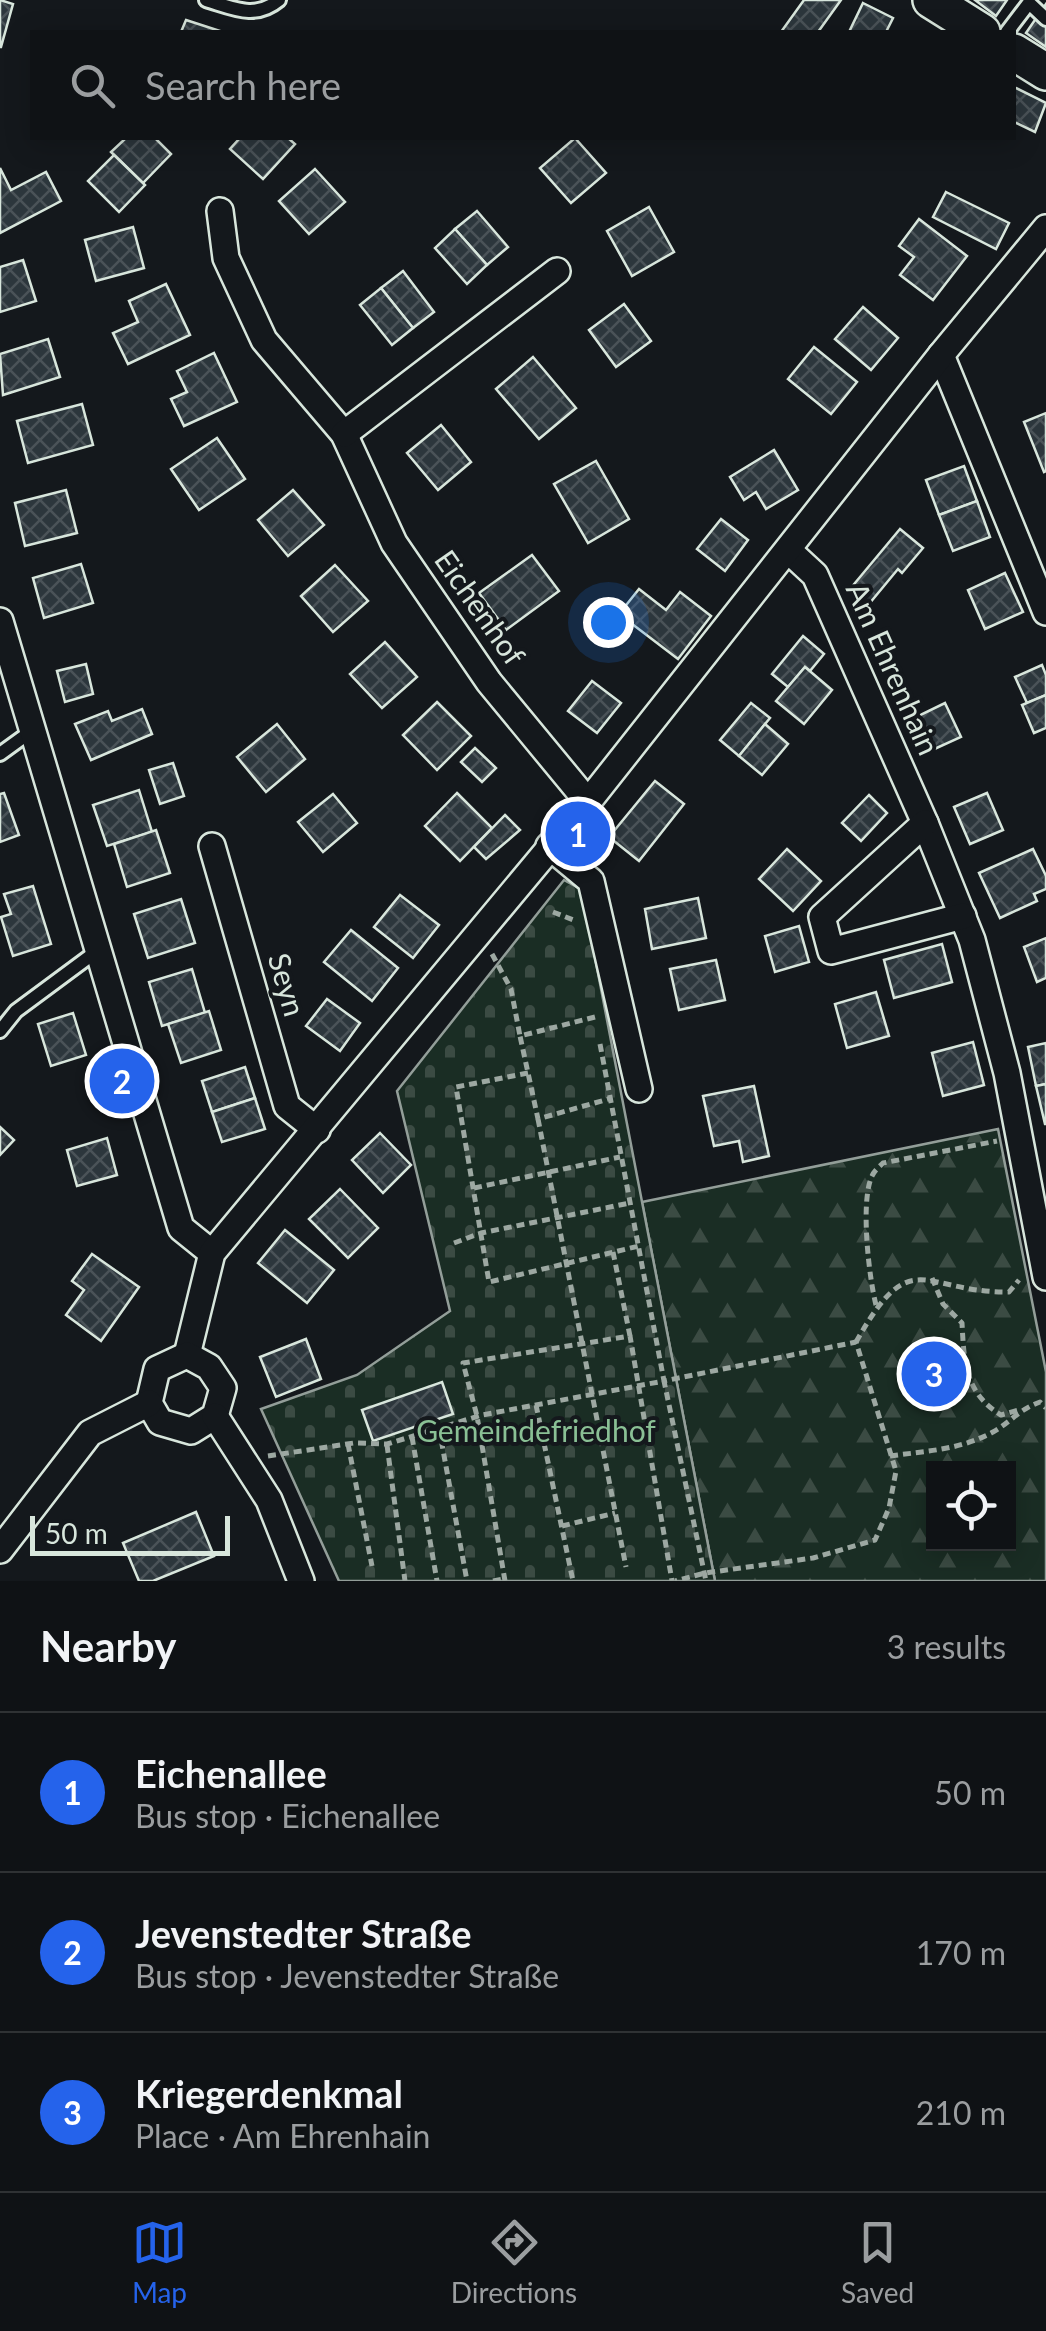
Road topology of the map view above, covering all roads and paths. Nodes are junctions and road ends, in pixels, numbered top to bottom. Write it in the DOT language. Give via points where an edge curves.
graph roads {
  1 [pos="206,0"];
  2 [pos="278,0"];
  3 [pos="932,0"];
  4 [pos="1046,19"];
  5 [pos="979,30"];
  6 [pos="1008,30"];
  7 [pos="1016,53"];
  8 [pos="1046,72"];
  9 [pos="220,211"];
  10 [pos="1046,228"];
  11 [pos="557,271"];
  12 [pos="941,354"];
  13 [pos="344,434"];
  14 [pos="788,550"];
  15 [pos="1046,612"];
  16 [pos="0,621"];
  17 [pos="32,730"];
  18 [pos="0,754"];
  19 [pos="588,802"];
  20 [pos="925,822"];
  21 [pos="212,846"];
  22 [pos="548,846"];
  23 [pos="553,912"];
  24 [pos="962,916"];
  25 [pos="578,921"];
  26 [pos="480,931"];
  27 [pos="97,951"];
  28 [pos="0,1031"];
  29 [pos="520,1036"];
  30 [pos="528,1073"];
  31 [pos="639,1088"];
  32 [pos="610,1099"];
  33 [pos="538,1120"];
  34 [pos="317,1130"];
  35 [pos="1019,1136"];
  36 [pos="992,1142"];
  37 [pos="620,1157"];
  38 [pos="996,1159"];
  39 [pos="548,1170"];
  40 [pos="474,1188"];
  41 [pos="630,1203"];
  42 [pos="558,1217"];
  43 [pos="481,1233"];
  44 [pos="454,1243"];
  45 [pos="638,1246"];
  46 [pos="612,1252"];
  47 [pos="212,1253"];
  48 [pos="567,1264"];
  49 [pos="1016,1264"];
  50 [pos="1046,1277"];
  51 [pos="932,1278"];
  52 [pos="876,1305"];
  53 [pos="630,1336"];
  54 [pos="582,1342"];
  55 [pos="856,1342"];
  56 [pos="187,1356"];
  57 [pos="664,1381"];
  58 [pos="640,1386"];
  59 [pos="591,1395"];
  60 [pos="149,1403"];
  61 [pos="536,1405"];
  62 [pos="1046,1408"];
  63 [pos="1019,1410"];
  64 [pos="215,1416"];
  65 [pos="477,1416"];
  66 [pos="440,1428"];
  67 [pos="412,1437"];
  68 [pos="348,1444"];
  69 [pos="387,1444"];
  70 [pos="890,1456"];
  71 [pos="245,1460"];
  72 [pos="615,1513"];
  73 [pos="562,1526"];
  74 [pos="0,1550"];
  75 [pos="372,1566"];
  76 [pos="626,1567"];
  77 [pos="705,1577"];
  78 [pos="505,1580"];
  79 [pos="301,1581"];
  80 [pos="406,1581"];
  81 [pos="437,1581"];
  82 [pos="467,1581"];
  83 [pos="492,1581"];
  84 [pos="573,1581"];
  85 [pos="673,1581"];
  1 -- 2 [label="lane" via="251,13"];
  3 -- 5 [label="street"];
  4 -- 6 [label="lane" via="1028,3"];
  7 -- 8 [label="street"];
  9 -- 13 [label="street, Eichenhof" via="226,258 264,340"];
  10 -- 12 [label="street"];
  11 -- 13 [label="street"];
  12 -- 14 [label="street"];
  12 -- 15 [label="street"];
  13 -- 19 [label="street, Eichenhof" via="394,543 489,682"];
  14 -- 19 [label="street"];
  14 -- 20 [label="street, Am Ehrenhain" via="814,575"];
  16 -- 17 [label="street"];
  17 -- 18 [label="lane"];
  17 -- 27 [label="street"];
  19 -- 22 [label="street"];
  20 -- 24 [label="street, Am Ehrenhain"];
  20 -- 24 [label="street" via="822,917 831,951"];
  21 -- 34 [label="street, Seyn" via="287,1106"];
  22 -- 26 [label="street"];
  22 -- 31 [label="street" via="591,881"];
  23 -- 25 [label="path"];
  24 -- 35 [label="street, Am Ehrenhain"];
  26 -- 29 [label="path" via="511,988"];
  26 -- 34 [label="street"];
  27 -- 28 [label="lane" via="16,1010"];
  27 -- 47 [label="street" via="181,1228"];
  29 -- 30 [label="path"];
  29 -- 32 [label="path" via="595,1017"];
  30 -- 33 [label="path"];
  30 -- 40 [label="path" via="456,1087"];
  31 -- 32 [label="path"];
  32 -- 33 [label="path"];
  32 -- 37 [label="path"];
  33 -- 39 [label="path"];
  34 -- 47 [label="street"];
  35 -- 36 [label="path"];
  35 -- 50 [label="street, Am Ehrenhain"];
  36 -- 38 [label="path"];
  36 -- 52 [label="path" via="882,1163 871,1176 868,1276"];
  37 -- 39 [label="path"];
  37 -- 41 [label="path"];
  39 -- 40 [label="path"];
  39 -- 42 [label="path"];
  40 -- 43 [label="path"];
  41 -- 42 [label="path"];
  41 -- 45 [label="path"];
  42 -- 43 [label="path"];
  42 -- 48 [label="path"];
  43 -- 44 [label="path"];
  43 -- 48 [label="path" via="489,1282"];
  45 -- 46 [label="path"];
  45 -- 57 [label="path"];
  46 -- 48 [label="path"];
  46 -- 53 [label="path"];
  47 -- 56 [label="street"];
  48 -- 54 [label="path"];
  49 -- 51 [label="path" via="1020,1281 1008,1292"];
  51 -- 52 [label="path" via="895,1285"];
  51 -- 63 [label="path" via="943,1304 962,1323 963,1353 981,1403 1000,1415"];
  52 -- 55 [label="path"];
  53 -- 54 [label="path"];
  53 -- 58 [label="path"];
  54 -- 59 [label="path"];
  54 -- 65 [label="path" via="463,1363"];
  55 -- 57 [label="path"];
  55 -- 70 [label="path"];
  56 -- 60 [label="street" via="157,1369"];
  56 -- 64 [label="street" via="209,1366 223,1388"];
  57 -- 58 [label="path"];
  57 -- 77 [label="path"];
  58 -- 59 [label="path"];
  58 -- 85 [label="path"];
  59 -- 61 [label="path"];
  59 -- 72 [label="path"];
  60 -- 64 [label="street" via="160,1422 191,1431"];
  60 -- 74 [label="street" via="90,1433"];
  61 -- 65 [label="path"];
  61 -- 73 [label="path"];
  62 -- 63 [label="path" via="1040,1402"];
  63 -- 70 [label="path" via="996,1430 958,1447"];
  64 -- 71 [label="street"];
  65 -- 66 [label="path"];
  65 -- 78 [label="path"];
  66 -- 67 [label="path"];
  66 -- 82 [label="path"];
  67 -- 69 [label="path"];
  67 -- 81 [label="path"];
  68 -- 69 [label="path"];
  68 -- 71 [label="path"];
  68 -- 75 [label="path"];
  69 -- 80 [label="path"];
  70 -- 77 [label="path" via="896,1471 890,1508 876,1540"];
  71 -- 79 [label="street"];
  72 -- 73 [label="path"];
  72 -- 76 [label="path"];
  73 -- 84 [label="path"];
  77 -- 85 [label="path"];
  78 -- 83 [label="path"];
}
